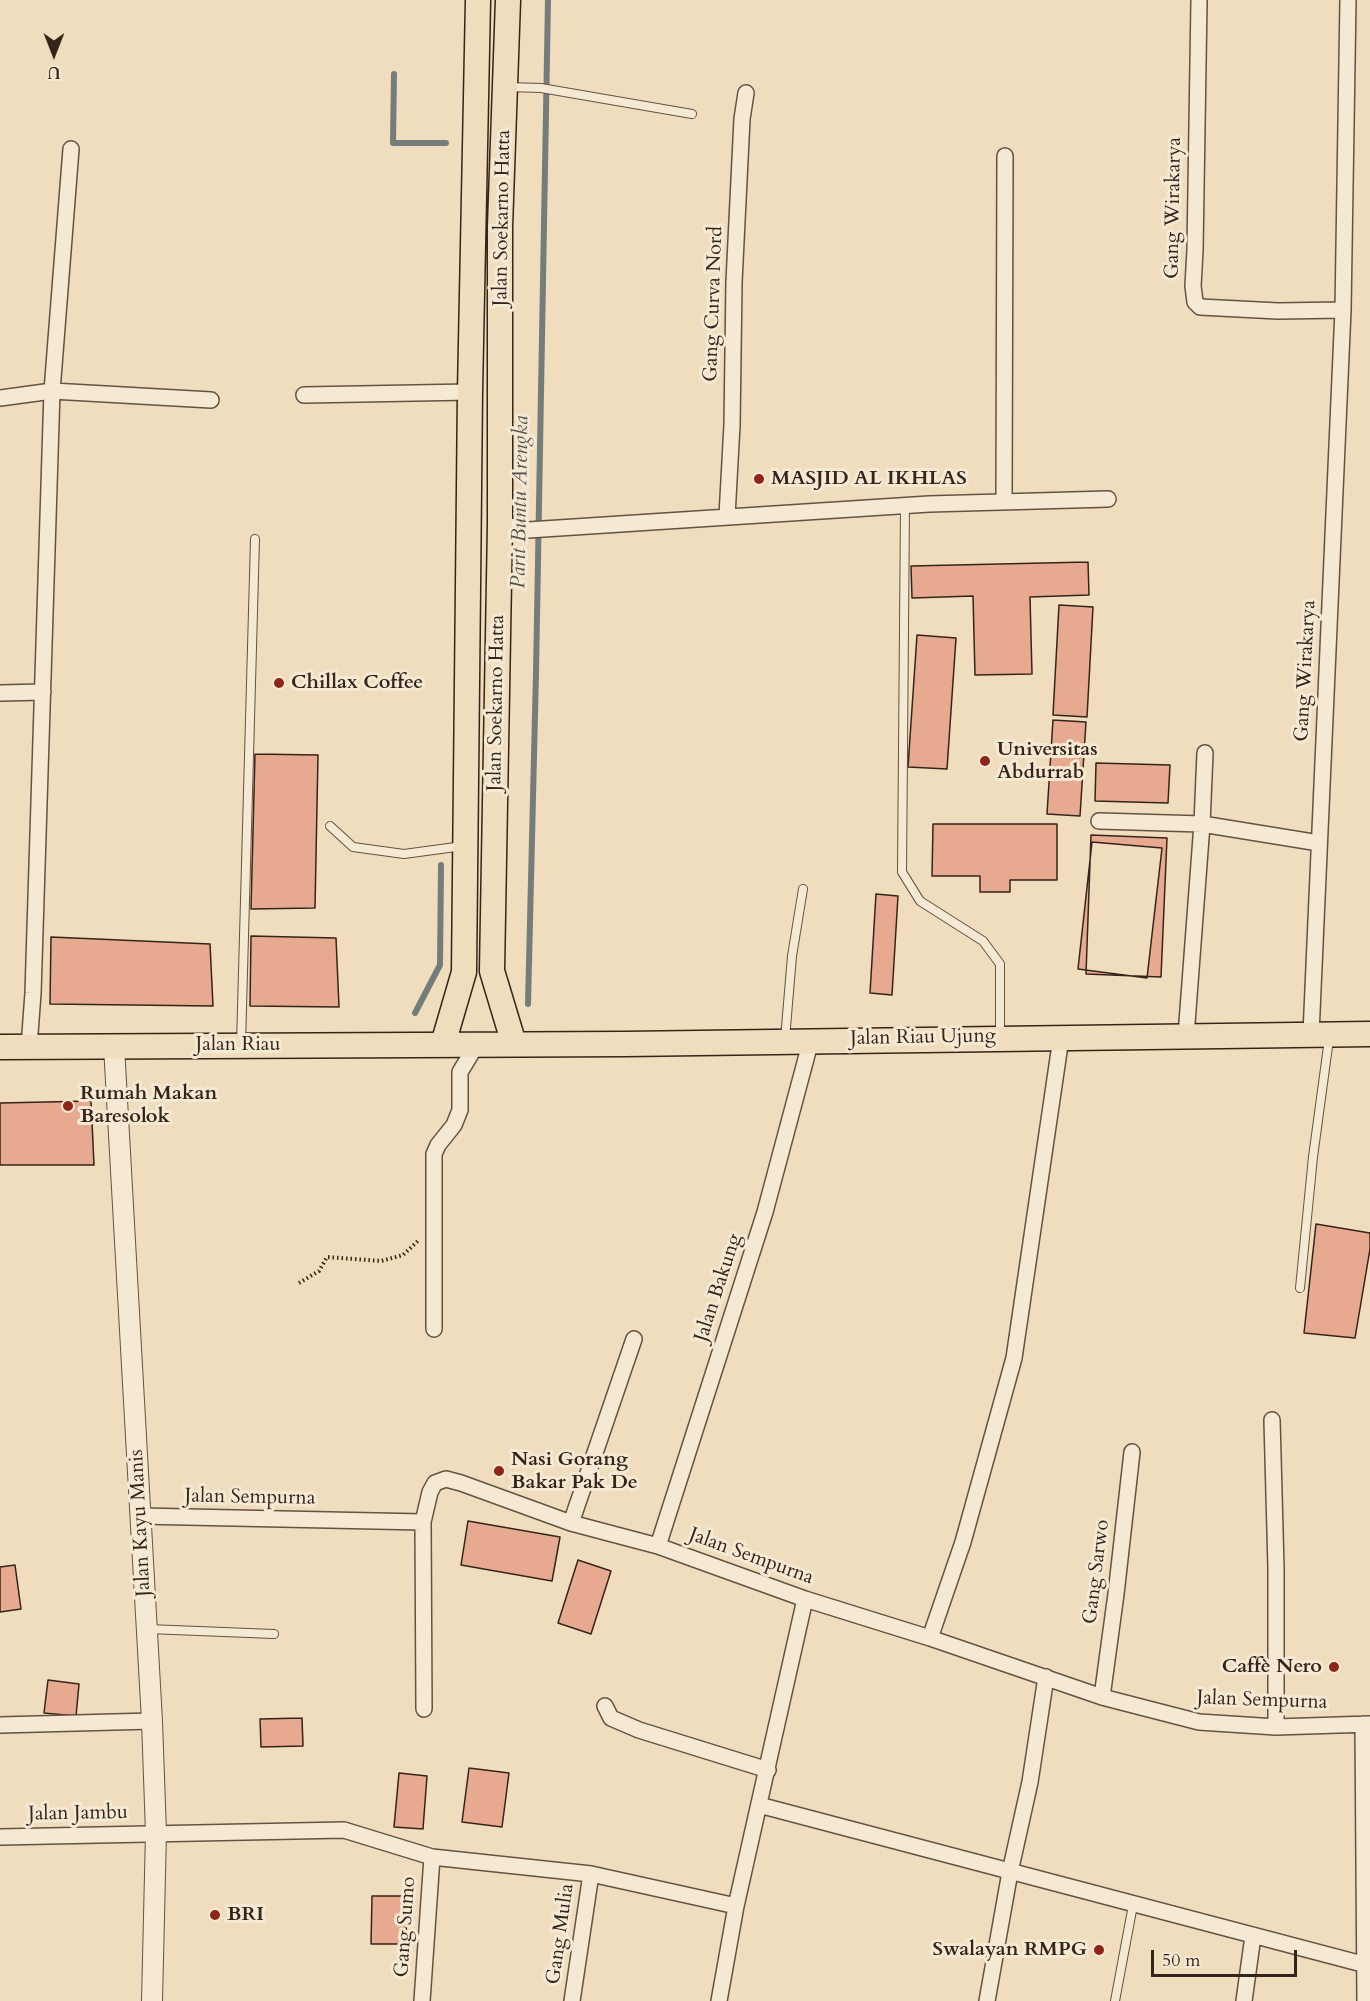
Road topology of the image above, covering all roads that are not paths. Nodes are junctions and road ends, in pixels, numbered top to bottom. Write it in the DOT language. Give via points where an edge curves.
graph roads {
  1 [pos="478,0"];
  2 [pos="508,0"];
  3 [pos="1348,0"];
  4 [pos="1199,1"];
  5 [pos="506,87"];
  6 [pos="746,93"];
  7 [pos="692,114"];
  8 [pos="71,149"];
  9 [pos="1005,156"];
  10 [pos="1343,310"];
  11 [pos="52,391"];
  12 [pos="470,392"];
  13 [pos="304,395"];
  14 [pos="0,398"];
  15 [pos="211,400"];
  16 [pos="1108,499"];
  17 [pos="1004,502"];
  18 [pos="905,506"];
  19 [pos="727,516"];
  20 [pos="500,524"];
  21 [pos="255,539"];
  22 [pos="43,692"];
  23 [pos="0,693"];
  24 [pos="1205,753"];
  25 [pos="1099,821"];
  26 [pos="1203,824"];
  27 [pos="330,826"];
  28 [pos="1319,843"];
  29 [pos="464,846"];
  30 [pos="802,889"];
  31 [pos="1320,1034"];
  32 [pos="1370,1034"];
  33 [pos="1186,1036"];
  34 [pos="1000,1038"];
  35 [pos="1061,1038"];
  36 [pos="811,1040"];
  37 [pos="784,1041"];
  38 [pos="443,1044"];
  39 [pos="477,1044"];
  40 [pos="514,1044"];
  41 [pos="241,1045"];
  42 [pos="114,1046"];
  43 [pos="0,1047"];
  44 [pos="29,1047"];
  45 [pos="1300,1288"];
  46 [pos="434,1329"];
  47 [pos="634,1339"];
  48 [pos="1272,1420"];
  49 [pos="1132,1452"];
  50 [pos="140,1516"];
  51 [pos="423,1522"];
  52 [pos="571,1523"];
  53 [pos="658,1546"];
  54 [pos="806,1599"];
  55 [pos="147,1629"];
  56 [pos="274,1634"];
  57 [pos="930,1638"];
  58 [pos="1046,1677"];
  59 [pos="1102,1697"];
  60 [pos="605,1706"];
  61 [pos="424,1709"];
  62 [pos="152,1721"];
  63 [pos="1366,1724"];
  64 [pos="0,1725"];
  65 [pos="1276,1726"];
  66 [pos="768,1770"];
  67 [pos="759,1805"];
  68 [pos="156,1833"];
  69 [pos="0,1837"];
  70 [pos="432,1857"];
  71 [pos="1010,1872"];
  72 [pos="591,1874"];
  73 [pos="1133,1905"];
  74 [pos="736,1906"];
  75 [pos="1253,1936"];
  76 [pos="1367,1966"];
  77 [pos="152,2001"];
  78 [pos="422,2001"];
  79 [pos="572,2001"];
  80 [pos="719,2001"];
  81 [pos="987,2001"];
  82 [pos="1115,2001"];
  83 [pos="1244,2001"];
  84 [pos="1365,2001"];
  1 -- 12 [label="main road, Jalan Soekarno Hatta"];
  2 -- 5 [label="main road, Jalan Soekarno Hatta"];
  3 -- 10 [label="street, Gang Wirakarya"];
  4 -- 10 [label="street, Gang Wirakarya" via="1195,302 1200,307"];
  5 -- 7 [label="lane" via="540,88"];
  5 -- 20 [label="main road, Jalan Soekarno Hatta" via="500,226"];
  6 -- 19 [label="street, Gang Curva Nord" via="734,282"];
  8 -- 11 [label="street"];
  9 -- 17 [label="street"];
  10 -- 28 [label="street, Gang Wirakarya"];
  11 -- 14 [label="street"];
  11 -- 15 [label="street"];
  11 -- 22 [label="street"];
  12 -- 13 [label="street"];
  12 -- 29 [label="main road, Jalan Soekarno Hatta"];
  16 -- 17 [label="street"];
  17 -- 18 [label="street"];
  18 -- 19 [label="street"];
  18 -- 34 [label="lane" via="902,872 920,901 983,941 1000,964"];
  19 -- 20 [label="street" via="528,530"];
  20 -- 40 [label="main road, Jalan Soekarno Hatta" via="492,971"];
  21 -- 41 [label="lane"];
  22 -- 23 [label="street"];
  22 -- 44 [label="street"];
  24 -- 26 [label="street"];
  25 -- 26 [label="street"];
  26 -- 28 [label="street"];
  26 -- 33 [label="street"];
  27 -- 29 [label="lane" via="353,847 404,854"];
  28 -- 31 [label="street, Gang Wirakarya"];
  29 -- 38 [label="main road, Jalan Soekarno Hatta" via="464,972"];
  30 -- 37 [label="lane"];
  31 -- 32 [label="main road, Jalan Riau Ujung"];
  31 -- 33 [label="main road, Jalan Riau Ujung"];
  31 -- 45 [label="lane"];
  33 -- 35 [label="main road, Jalan Riau Ujung"];
  34 -- 35 [label="main road, Jalan Riau Ujung"];
  34 -- 36 [label="main road, Jalan Riau Ujung"];
  35 -- 57 [label="street" via="1014,1358 963,1542"];
  36 -- 37 [label="main road, Jalan Riau Ujung"];
  36 -- 53 [label="street, Jalan Bakung" via="765,1212"];
  37 -- 40 [label="main road, Jalan Riau Ujung"];
  38 -- 39 [label="main road, Jalan Riau"];
  38 -- 41 [label="main road, Jalan Riau"];
  39 -- 40 [label="main road, Jalan Riau Ujung"];
  39 -- 46 [label="street" via="460,1072 460,1110 434,1154"];
  41 -- 42 [label="main road, Jalan Riau"];
  42 -- 44 [label="main road, Jalan Riau"];
  42 -- 50 [label="street, Jalan Kayu Manis"];
  43 -- 44 [label="main road, Jalan Riau"];
  47 -- 52 [label="street"];
  48 -- 65 [label="street"];
  49 -- 59 [label="street, Gang Sarwo"];
  50 -- 51 [label="street, Jalan Sempurna"];
  50 -- 55 [label="street, Jalan Kayu Manis"];
  51 -- 52 [label="street, Jalan Sempurna" via="430,1492 435,1483 446,1479"];
  51 -- 61 [label="street"];
  52 -- 53 [label="street, Jalan Sempurna"];
  53 -- 54 [label="street, Jalan Sempurna"];
  54 -- 57 [label="street, Jalan Sempurna"];
  54 -- 66 [label="street"];
  55 -- 56 [label="lane"];
  55 -- 62 [label="street, Jalan Kayu Manis"];
  57 -- 58 [label="street, Jalan Sempurna"];
  58 -- 59 [label="street, Jalan Sempurna"];
  58 -- 71 [label="street" via="1030,1782"];
  59 -- 65 [label="street, Jalan Sempurna" via="1199,1722"];
  60 -- 66 [label="street" via="611,1718 639,1730"];
  62 -- 64 [label="street"];
  62 -- 68 [label="street, Jalan Kayu Manis"];
  63 -- 65 [label="street, Jalan Sempurna"];
  63 -- 76 [label="street"];
  66 -- 67 [label="street"];
  67 -- 71 [label="street"];
  67 -- 74 [label="street"];
  68 -- 69 [label="street, Jalan Jambu"];
  68 -- 70 [label="street, Jalan Jambu" via="344,1830"];
  68 -- 77 [label="street, Jalan Kayu Manis"];
  70 -- 72 [label="street, Jalan Jambu"];
  70 -- 78 [label="street, Gang Sumo"];
  71 -- 73 [label="street"];
  71 -- 81 [label="street"];
  72 -- 74 [label="street, Jalan Jambu"];
  72 -- 79 [label="street, Gang Mulia"];
  73 -- 75 [label="street"];
  73 -- 82 [label="lane"];
  74 -- 80 [label="street"];
  75 -- 76 [label="street"];
  75 -- 83 [label="street"];
  76 -- 84 [label="street"];
}
